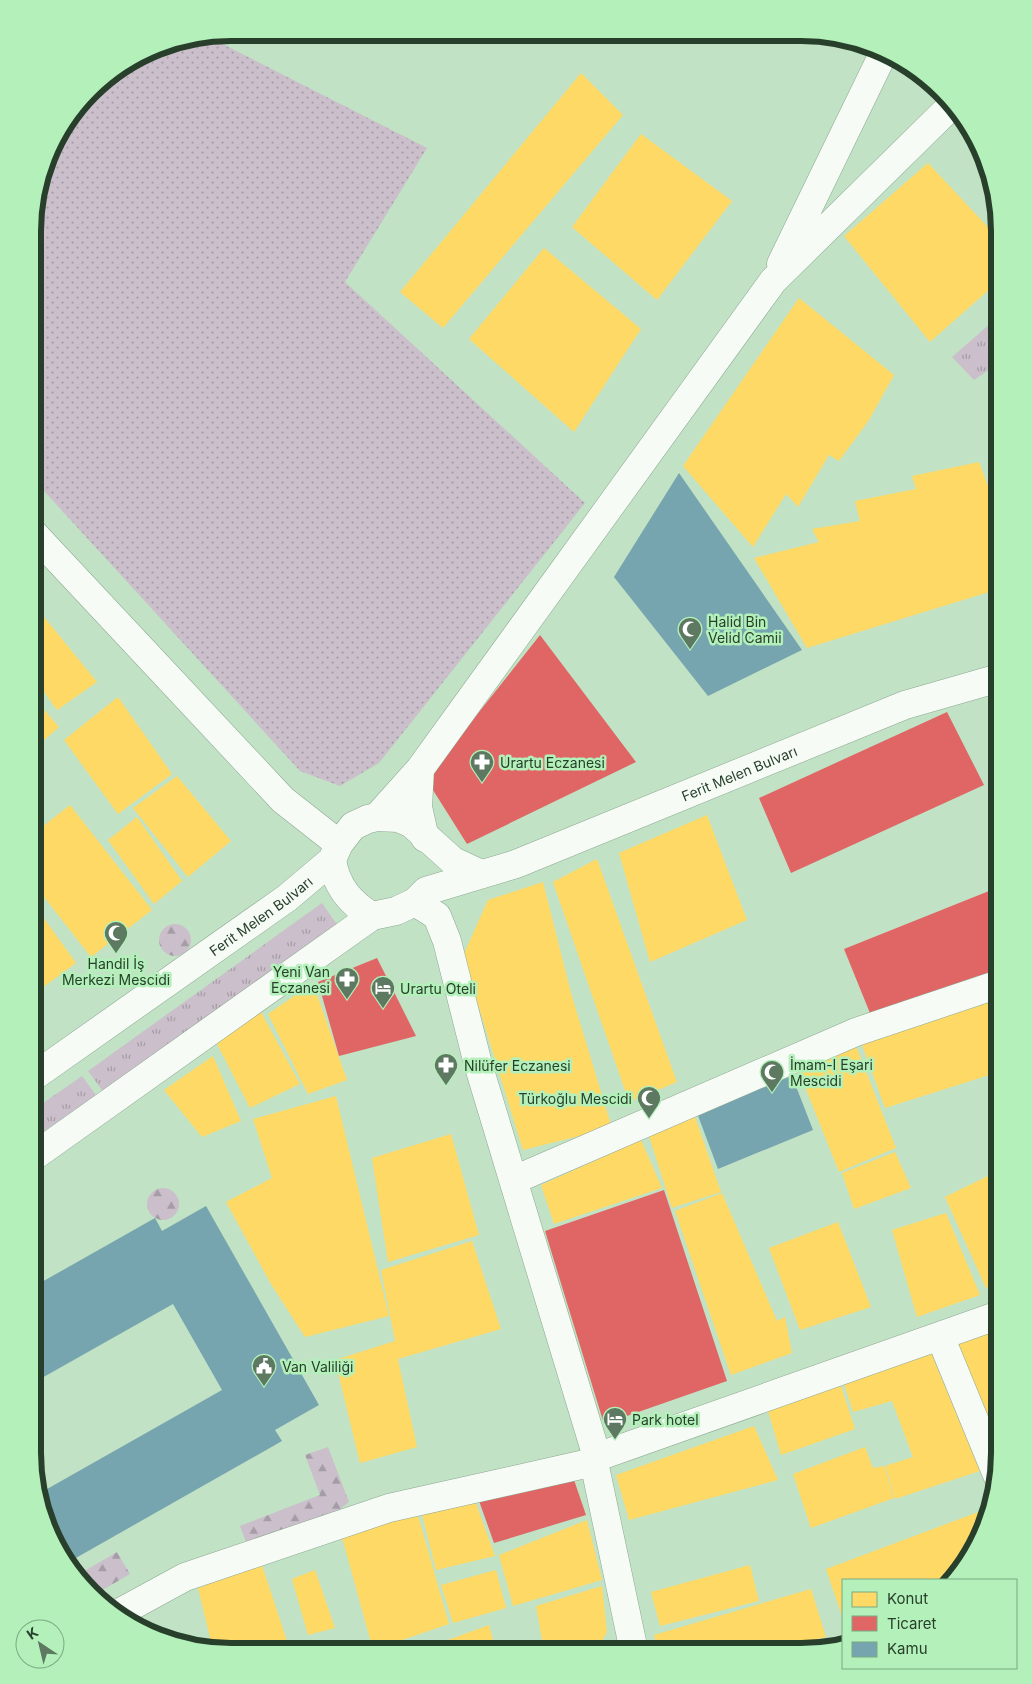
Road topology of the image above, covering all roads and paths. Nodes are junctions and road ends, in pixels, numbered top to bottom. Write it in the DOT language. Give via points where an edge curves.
graph roads {
  1 [pos="881,59"];
  2 [pos="947,109"];
  3 [pos="773,281"];
  4 [pos="41,541"];
  5 [pos="991,682"];
  6 [pos="420,769"];
  7 [pos="377,817"];
  8 [pos="425,838"];
  9 [pos="335,852"];
  10 [pos="481,874"];
  11 [pos="421,896"];
  12 [pos="372,916"];
  13 [pos="991,987"];
  14 [pos="41,1071"];
  15 [pos="41,1151"];
  16 [pos="514,1180"];
  17 [pos="991,1318"];
  18 [pos="940,1336"];
  19 [pos="596,1459"];
  20 [pos="990,1459"];
  21 [pos="124,1610"];
  22 [pos="632,1643"];
  1 -- 3 [label="street"];
  2 -- 3 [label="street"];
  3 -- 6 [label="street"];
  4 -- 9 [label="street"];
  5 -- 10 [label="street, Ferit Melen Bulvarı" via="905,705 516,864"];
  6 -- 7 [label="street"];
  6 -- 8 [label="street" via="418,807"];
  7 -- 8 [label="street, Ferit Melen Bulvarı" via="398,818 412,824"];
  7 -- 9 [label="street, Ferit Melen Bulvarı" via="353,826"];
  8 -- 10 [label="street, Ferit Melen Bulvarı" via="453,861"];
  8 -- 11 [label="street" via="433,863"];
  9 -- 12 [label="street" via="334,873 340,887 350,900"];
  9 -- 14 [label="street, Ferit Melen Bulvarı" via="287,898"];
  10 -- 11 [label="street, Ferit Melen Bulvarı"];
  11 -- 12 [label="street, Ferit Melen Bulvarı" via="396,910"];
  11 -- 16 [label="street" via="436,916 447,941 478,1064"];
  12 -- 15 [label="street, Ferit Melen Bulvarı"];
  13 -- 16 [label="street" via="856,1032"];
  16 -- 19 [label="street"];
  17 -- 18 [label="street"];
  18 -- 19 [label="street"];
  18 -- 20 [label="street"];
  19 -- 21 [label="street" via="389,1508 185,1577"];
  19 -- 22 [label="street"];
}
